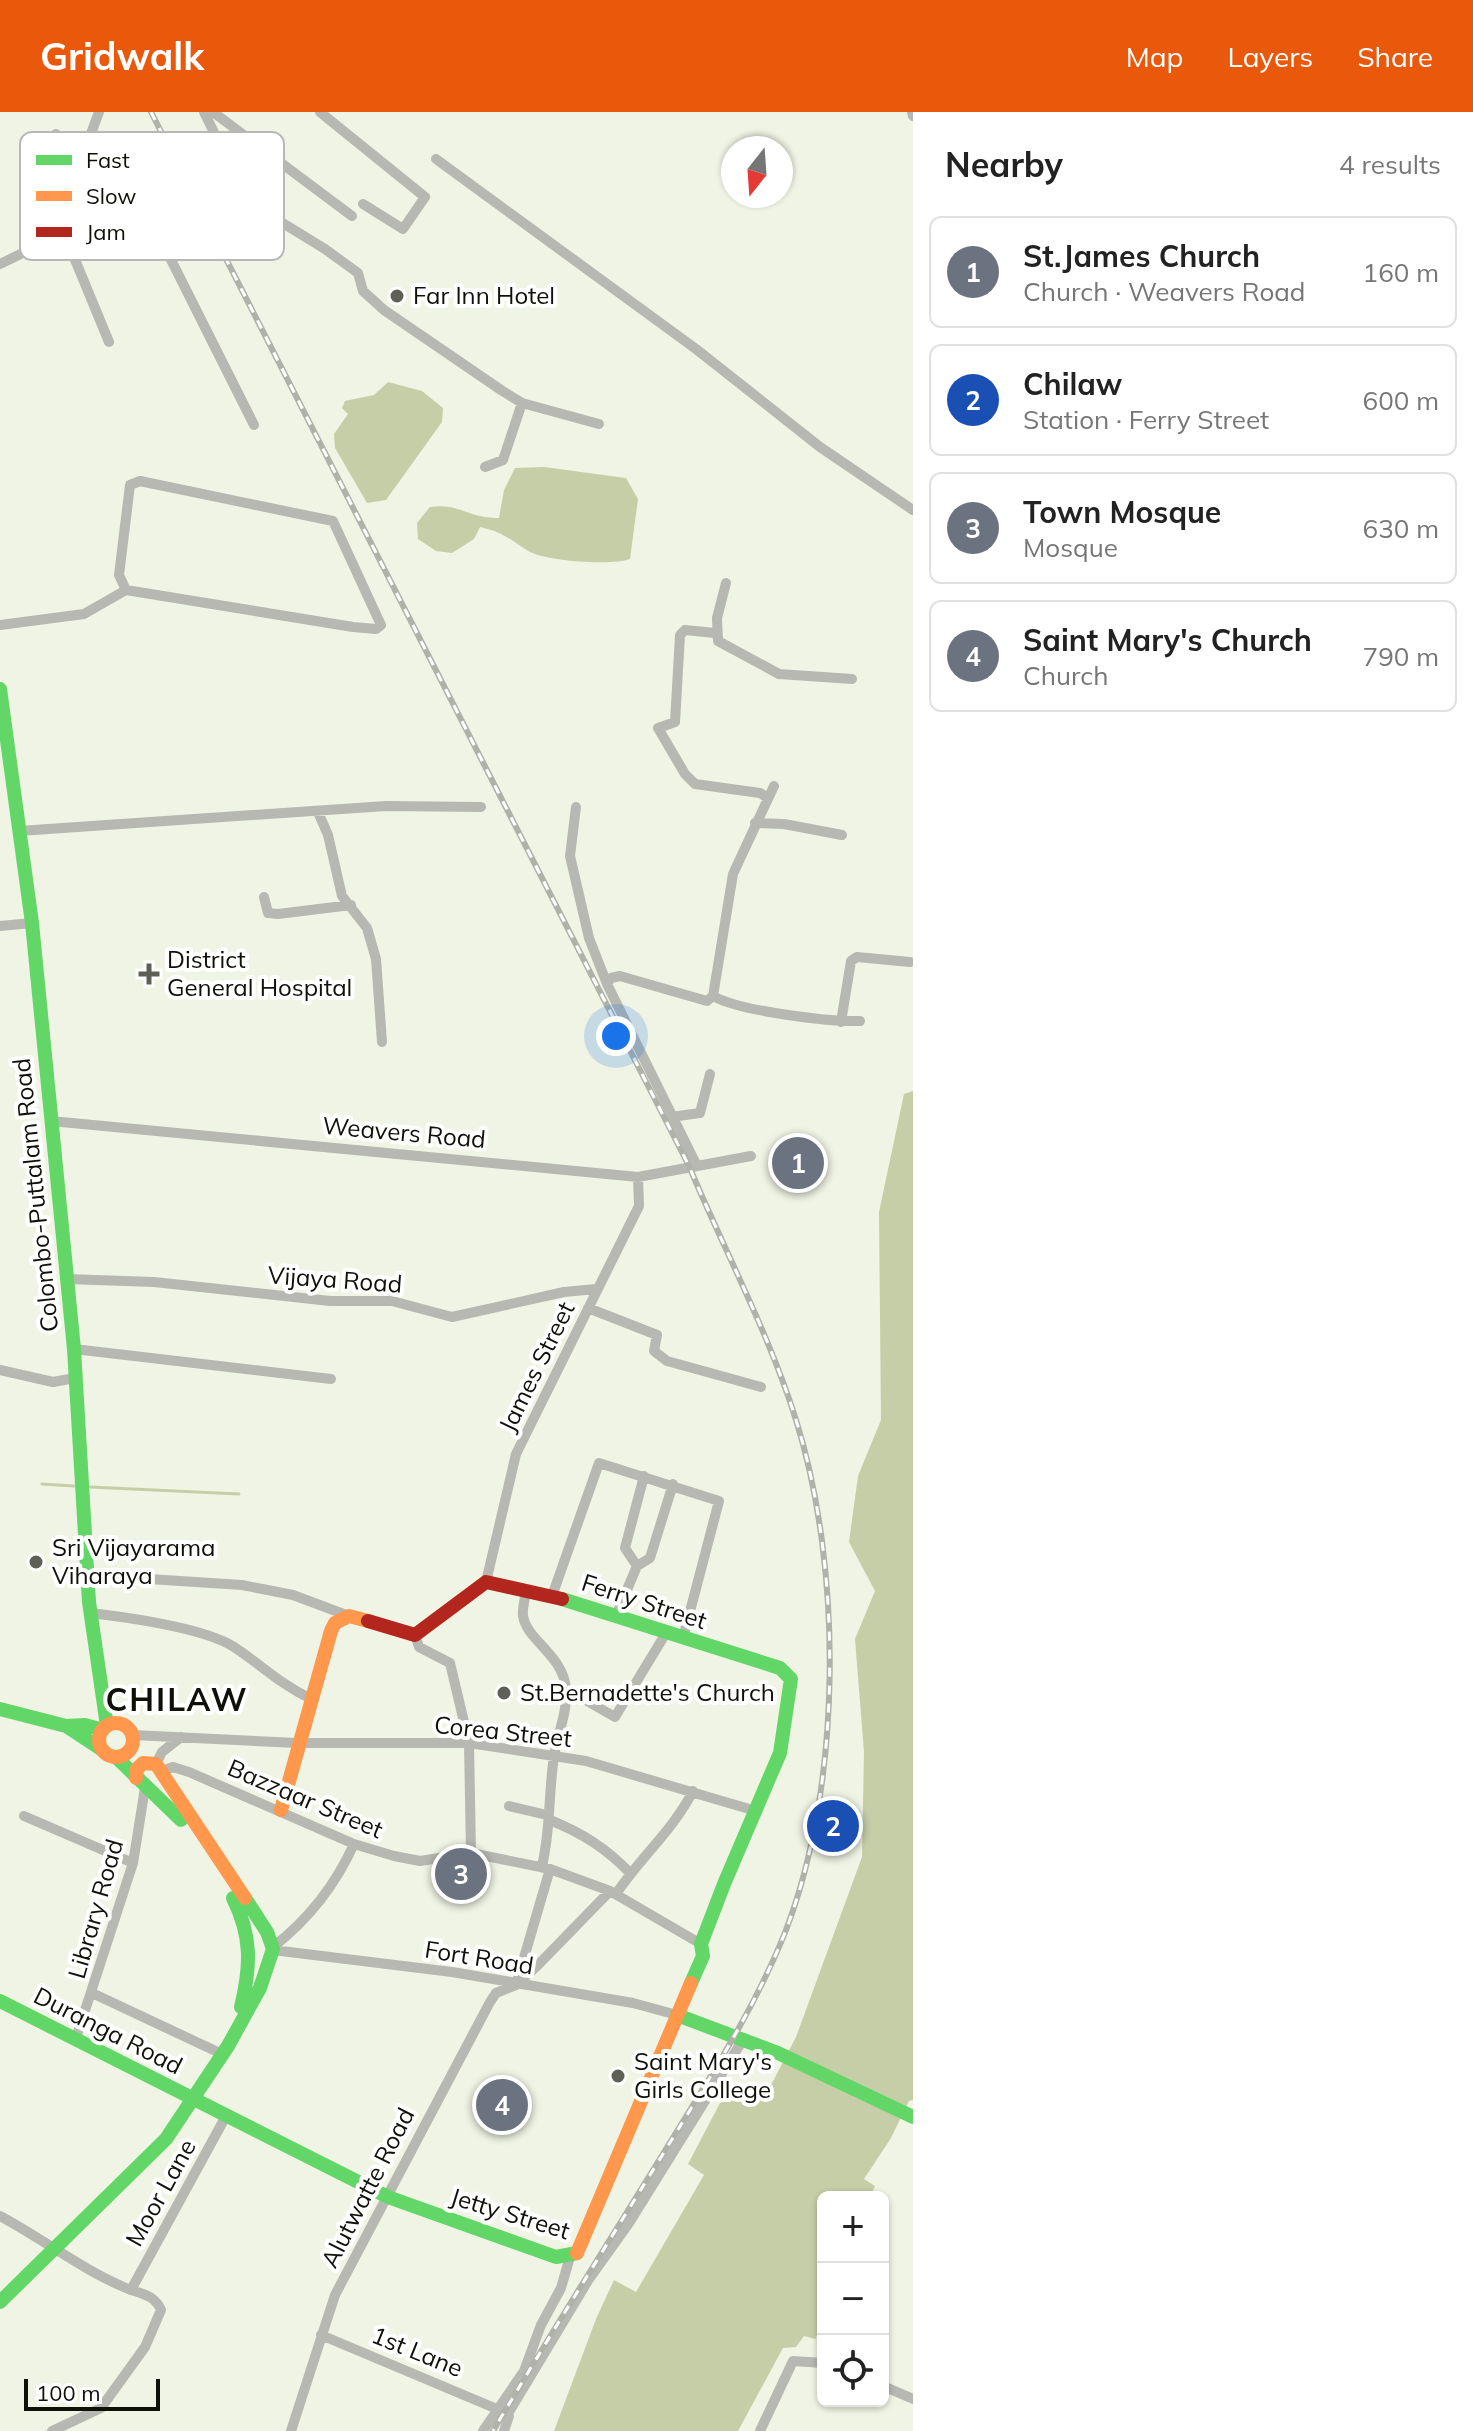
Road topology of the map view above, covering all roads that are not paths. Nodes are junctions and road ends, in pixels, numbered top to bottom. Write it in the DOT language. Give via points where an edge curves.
graph roads {
  1 [pos="99,112"];
  2 [pos="204,112"];
  3 [pos="213,112"];
  4 [pos="320,112"];
  5 [pos="92,132"];
  6 [pos="214,132"];
  7 [pos="240,132"];
  8 [pos="436,159"];
  9 [pos="284,165"];
  10 [pos="363,204"];
  11 [pos="352,216"];
  12 [pos="284,224"];
  13 [pos="20,254"];
  14 [pos="73,260"];
  15 [pos="171,260"];
  16 [pos="0,264"];
  17 [pos="109,342"];
  18 [pos="522,403"];
  19 [pos="599,424"];
  20 [pos="254,425"];
  21 [pos="485,467"];
  22 [pos="913,510"];
  23 [pos="726,583"];
  24 [pos="126,590"];
  25 [pos="0,625"];
  26 [pos="715,633"];
  27 [pos="852,679"];
  28 [pos="0,689"];
  29 [pos="774,786"];
  30 [pos="768,798"];
  31 [pos="481,807"];
  32 [pos="576,807"];
  33 [pos="318,812"];
  34 [pos="755,823"];
  35 [pos="19,831"];
  36 [pos="842,835"];
  37 [pos="264,897"];
  38 [pos="353,905"];
  39 [pos="32,923"];
  40 [pos="0,926"];
  41 [pos="910,962"];
  42 [pos="607,984"];
  43 [pos="713,996"];
  44 [pos="860,1021"];
  45 [pos="841,1022"];
  46 [pos="382,1042"];
  47 [pos="710,1074"];
  48 [pos="671,1117"];
  49 [pos="51,1121"];
  50 [pos="751,1156"];
  51 [pos="696,1164"];
  52 [pos="638,1177"];
  53 [pos="66,1279"];
  54 [pos="596,1289"];
  55 [pos="588,1308"];
  56 [pos="74,1349"];
  57 [pos="0,1370"];
  58 [pos="75,1378"];
  59 [pos="331,1379"];
  60 [pos="761,1387"];
  61 [pos="644,1476"];
  62 [pos="673,1484"];
  63 [pos="637,1566"];
  64 [pos="87,1575"];
  65 [pos="486,1582"];
  66 [pos="526,1591"];
  67 [pos="552,1596"];
  68 [pos="90,1613"];
  69 [pos="349,1616"];
  70 [pos="616,1616"];
  71 [pos="666,1633"];
  72 [pos="415,1635"];
  73 [pos="683,1638"];
  74 [pos="566,1689"];
  75 [pos="311,1699"];
  76 [pos="0,1709"];
  77 [pos="66,1726"];
  78 [pos="110,1726"];
  79 [pos="133,1735"];
  80 [pos="181,1737"];
  81 [pos="297,1743"];
  82 [pos="469,1743"];
  83 [pos="110,1754"];
  84 [pos="554,1755"];
  85 [pos="159,1768"];
  86 [pos="143,1785"];
  87 [pos="693,1791"];
  88 [pos="509,1806"];
  89 [pos="281,1810"];
  90 [pos="756,1811"];
  91 [pos="24,1816"];
  92 [pos="548,1817"];
  93 [pos="354,1844"];
  94 [pos="471,1853"];
  95 [pos="133,1863"];
  96 [pos="546,1868"];
  97 [pos="630,1873"];
  98 [pos="613,1892"];
  99 [pos="701,1944"];
  100 [pos="253,1951"];
  101 [pos="273,1951"];
  102 [pos="516,1985"];
  103 [pos="92,1993"];
  104 [pos="0,2001"];
  105 [pos="677,2015"];
  106 [pos="235,2029"];
  107 [pos="76,2038"];
  108 [pos="744,2038"];
  109 [pos="222,2054"];
  110 [pos="195,2101"];
  111 [pos="226,2116"];
  112 [pos="912,2116"];
  113 [pos="388,2197"];
  114 [pos="0,2216"];
  115 [pos="53,2247"];
  116 [pos="570,2257"];
  117 [pos="131,2290"];
  118 [pos="0,2302"];
  119 [pos="321,2335"];
  120 [pos="817,2363"];
  121 [pos="889,2389"];
  122 [pos="913,2399"];
  123 [pos="503,2409"];
  124 [pos="52,2431"];
  125 [pos="291,2431"];
  126 [pos="483,2431"];
  127 [pos="504,2431"];
  128 [pos="760,2431"];
  1 -- 5 [label="street"];
  2 -- 6 [label="street"];
  3 -- 7 [label="street"];
  4 -- 10 [label="street" via="425,197 403,229"];
  8 -- 22 [label="street" via="820,447"];
  9 -- 11 [label="street"];
  12 -- 18 [label="street" via="358,273 363,291 426,342"];
  13 -- 16 [label="street"];
  14 -- 17 [label="street"];
  15 -- 20 [label="street"];
  18 -- 19 [label="street"];
  18 -- 21 [label="street" via="503,460"];
  23 -- 26 [label="street"];
  24 -- 24 [label="street" via="119,575 128,500 130,485 140,481 333,521 382,622 376,629 353,627"];
  24 -- 25 [label="street" via="84,614"];
  26 -- 27 [label="street" via="718,641 779,674"];
  26 -- 30 [label="street" via="685,630 680,635 675,722 658,728 695,784"];
  28 -- 35 [label="main road, Colombo-Puttalam Road"];
  29 -- 30 [label="street"];
  30 -- 34 [label="street"];
  31 -- 33 [label="street"];
  32 -- 42 [label="street" via="570,856 589,938"];
  33 -- 35 [label="street"];
  33 -- 38 [label="street" via="342,896"];
  34 -- 36 [label="street"];
  34 -- 43 [label="street" via="733,874"];
  35 -- 39 [label="main road, Colombo-Puttalam Road"];
  37 -- 38 [label="street" via="268,913 278,914"];
  38 -- 46 [label="street" via="376,959"];
  39 -- 40 [label="street"];
  39 -- 49 [label="main road, Colombo-Puttalam Road"];
  41 -- 45 [label="street" via="857,957 851,961"];
  42 -- 43 [label="street" via="620,976 707,1001"];
  42 -- 48 [label="street"];
  43 -- 45 [label="street"];
  44 -- 45 [label="street"];
  47 -- 48 [label="street" via="700,1113"];
  48 -- 51 [label="street"];
  49 -- 52 [label="street, Weavers Road"];
  49 -- 53 [label="main road, Colombo-Puttalam Road"];
  50 -- 51 [label="street, Weavers Road"];
  51 -- 52 [label="street, Weavers Road"];
  52 -- 54 [label="street, James Street" via="639,1206"];
  53 -- 54 [label="street, Vijaya Road" via="154,1282 330,1301 392,1301 452,1317"];
  53 -- 56 [label="main road, Colombo-Puttalam Road"];
  54 -- 55 [label="street, James Street"];
  55 -- 60 [label="street" via="657,1335 654,1351 667,1361"];
  55 -- 65 [label="street, James Street" via="516,1454"];
  56 -- 58 [label="main road, Colombo-Puttalam Road"];
  56 -- 59 [label="street"];
  57 -- 58 [label="street" via="53,1382"];
  58 -- 64 [label="main road, Colombo-Puttalam Road"];
  61 -- 62 [label="street"];
  61 -- 63 [label="street" via="625,1548"];
  61 -- 67 [label="street" via="599,1463"];
  62 -- 63 [label="street" via="650,1558"];
  62 -- 73 [label="street" via="719,1501"];
  63 -- 70 [label="street"];
  64 -- 68 [label="main road, Colombo-Puttalam Road"];
  64 -- 69 [label="street" via="242,1585 293,1595"];
  65 -- 66 [label="main road, Ferry Street"];
  65 -- 72 [label="main road"];
  66 -- 67 [label="main road, Ferry Street"];
  66 -- 74 [label="street" via="523,1617 550,1650"];
  67 -- 70 [label="main road, Ferry Street"];
  68 -- 75 [label="street" via="165,1626 233,1646 271,1678"];
  68 -- 78 [label="main road, Colombo-Puttalam Road"];
  69 -- 72 [label="main road"];
  69 -- 75 [label="main road" via="331,1631"];
  70 -- 71 [label="main road, Ferry Street"];
  71 -- 73 [label="main road, Ferry Street"];
  71 -- 74 [label="street" via="615,1717"];
  72 -- 82 [label="street" via="419,1647 450,1663"];
  73 -- 90 [label="main road, Ferry Street" via="780,1668 791,1679 788,1727 766,1798"];
  74 -- 84 [label="street"];
  75 -- 81 [label="main road"];
  76 -- 77 [label="main road"];
  77 -- 78 [label="main road"];
  77 -- 83 [label="main road"];
  78 -- 79 [label="main road"];
  78 -- 83 [label="main road, Colombo-Puttalam Road" via="100,1743"];
  79 -- 80 [label="street, Corea Street"];
  79 -- 83 [label="main road" via="130,1750"];
  80 -- 81 [label="street, Corea Street"];
  80 -- 85 [label="street" via="162,1752"];
  81 -- 82 [label="street, Corea Street"];
  81 -- 89 [label="main road"];
  82 -- 84 [label="street, Corea Street"];
  82 -- 94 [label="street"];
  83 -- 86 [label="main road"];
  84 -- 87 [label="street, Corea Street"];
  84 -- 92 [label="street"];
  85 -- 86 [label="main road" via="159,1783"];
  85 -- 86 [label="main road" via="148,1762 139,1766"];
  85 -- 89 [label="street, Bazzaar Street" via="181,1769"];
  85 -- 101 [label="main road" via="267,1932"];
  86 -- 95 [label="street, Library Road"];
  86 -- 100 [label="main road" via="177,1815 205,1851 242,1915"];
  87 -- 90 [label="street, Corea Street"];
  87 -- 97 [label="street, Alutwatte Road" via="677,1822"];
  88 -- 92 [label="street"];
  89 -- 93 [label="street, Bazzaar Street"];
  90 -- 99 [label="main road, Ferry Street"];
  91 -- 95 [label="street"];
  92 -- 96 [label="street"];
  92 -- 97 [label="street" via="600,1845"];
  93 -- 94 [label="street, Bazzaar Street" via="420,1861"];
  93 -- 101 [label="street" via="312,1913"];
  94 -- 96 [label="street, Bazzaar Street"];
  95 -- 103 [label="street, Library Road"];
  96 -- 98 [label="street, Bazzaar Street"];
  96 -- 102 [label="street"];
  97 -- 98 [label="street, Alutwatte Road"];
  98 -- 99 [label="street, Bazzaar Street"];
  98 -- 102 [label="street, Alutwatte Road"];
  99 -- 105 [label="main road, Ferry Street" via="703,1956"];
  100 -- 101 [label="main road" via="261,1939"];
  100 -- 106 [label="main road"];
  101 -- 102 [label="street, Fort Road" via="452,1972"];
  101 -- 106 [label="main road" via="261,1985"];
  102 -- 105 [label="street, Fort Road"];
  102 -- 113 [label="street, Alutwatte Road" via="496,1993 490,2002"];
  103 -- 107 [label="street, Library Road"];
  103 -- 109 [label="street"];
  104 -- 107 [label="main road, Duranga Road"];
  105 -- 108 [label="main road"];
  105 -- 116 [label="main road, Jetty Street" via="581,2248"];
  106 -- 109 [label="main road"];
  107 -- 110 [label="main road, Duranga Road"];
  108 -- 112 [label="main road"];
  108 -- 123 [label="street" via="629,2223"];
  109 -- 110 [label="main road"];
  110 -- 111 [label="main road, Jetty Street"];
  110 -- 115 [label="main road" via="166,2139"];
  111 -- 113 [label="main road, Jetty Street"];
  111 -- 117 [label="street, Moor Lane"];
  113 -- 116 [label="main road, Jetty Street" via="556,2257"];
  113 -- 119 [label="street, Alutwatte Road" via="335,2295"];
  114 -- 115 [label="street"];
  115 -- 117 [label="street" via="77,2265"];
  115 -- 118 [label="main road"];
  116 -- 123 [label="street" via="561,2288"];
  117 -- 124 [label="street" via="157,2301 161,2310 145,2347 101,2408"];
  119 -- 123 [label="street, 1st Lane"];
  119 -- 125 [label="street, Alutwatte Road"];
  120 -- 128 [label="street" via="793,2361"];
  121 -- 122 [label="street"];
  123 -- 126 [label="street"];
  123 -- 127 [label="street"];
}
